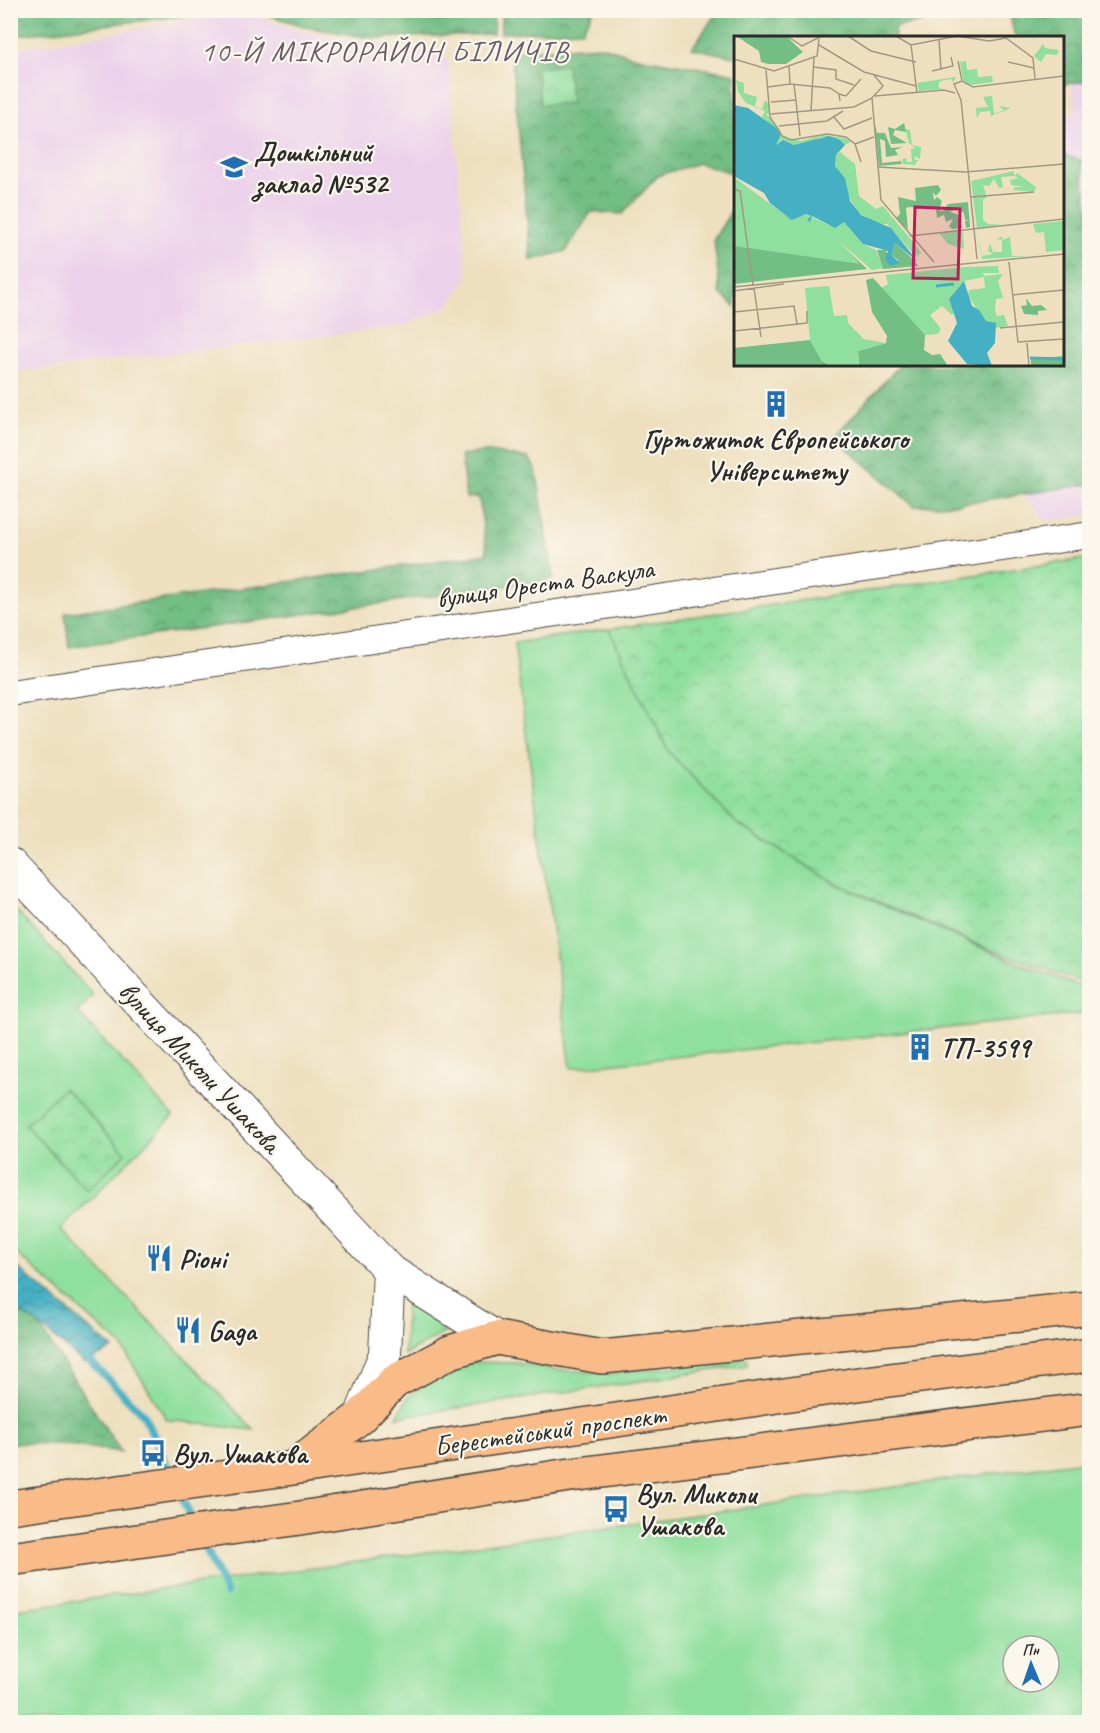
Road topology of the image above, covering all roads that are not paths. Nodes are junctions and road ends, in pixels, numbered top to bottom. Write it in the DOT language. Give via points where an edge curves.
graph roads {
  1 [pos="1089,535"];
  2 [pos="10,693"];
  3 [pos="10,864"];
  4 [pos="389,1270"];
  5 [pos="1089,1308"];
  6 [pos="497,1338"];
  7 [pos="1089,1355"];
  8 [pos="1089,1409"];
  9 [pos="359,1418"];
  10 [pos="293,1468"];
  11 [pos="10,1507"];
  12 [pos="10,1559"];
  1 -- 2 [label="street, вулиця Ореста Васкула"];
  3 -- 4 [label="street, вулиця Миколи Ушакова"];
  4 -- 6 [label="street, вулиця Миколи Ушакова"];
  4 -- 9 [label="street" via="385,1354"];
  5 -- 6 [label="highway" via="602,1358"];
  6 -- 9 [label="highway" via="450,1352 394,1382"];
  7 -- 10 [label="highway, Берестейський проспект" via="865,1383"];
  8 -- 12 [label="highway, Берестейський проспект" via="563,1476"];
  9 -- 10 [label="highway"];
  10 -- 11 [label="highway, Берестейський проспект"];
}
